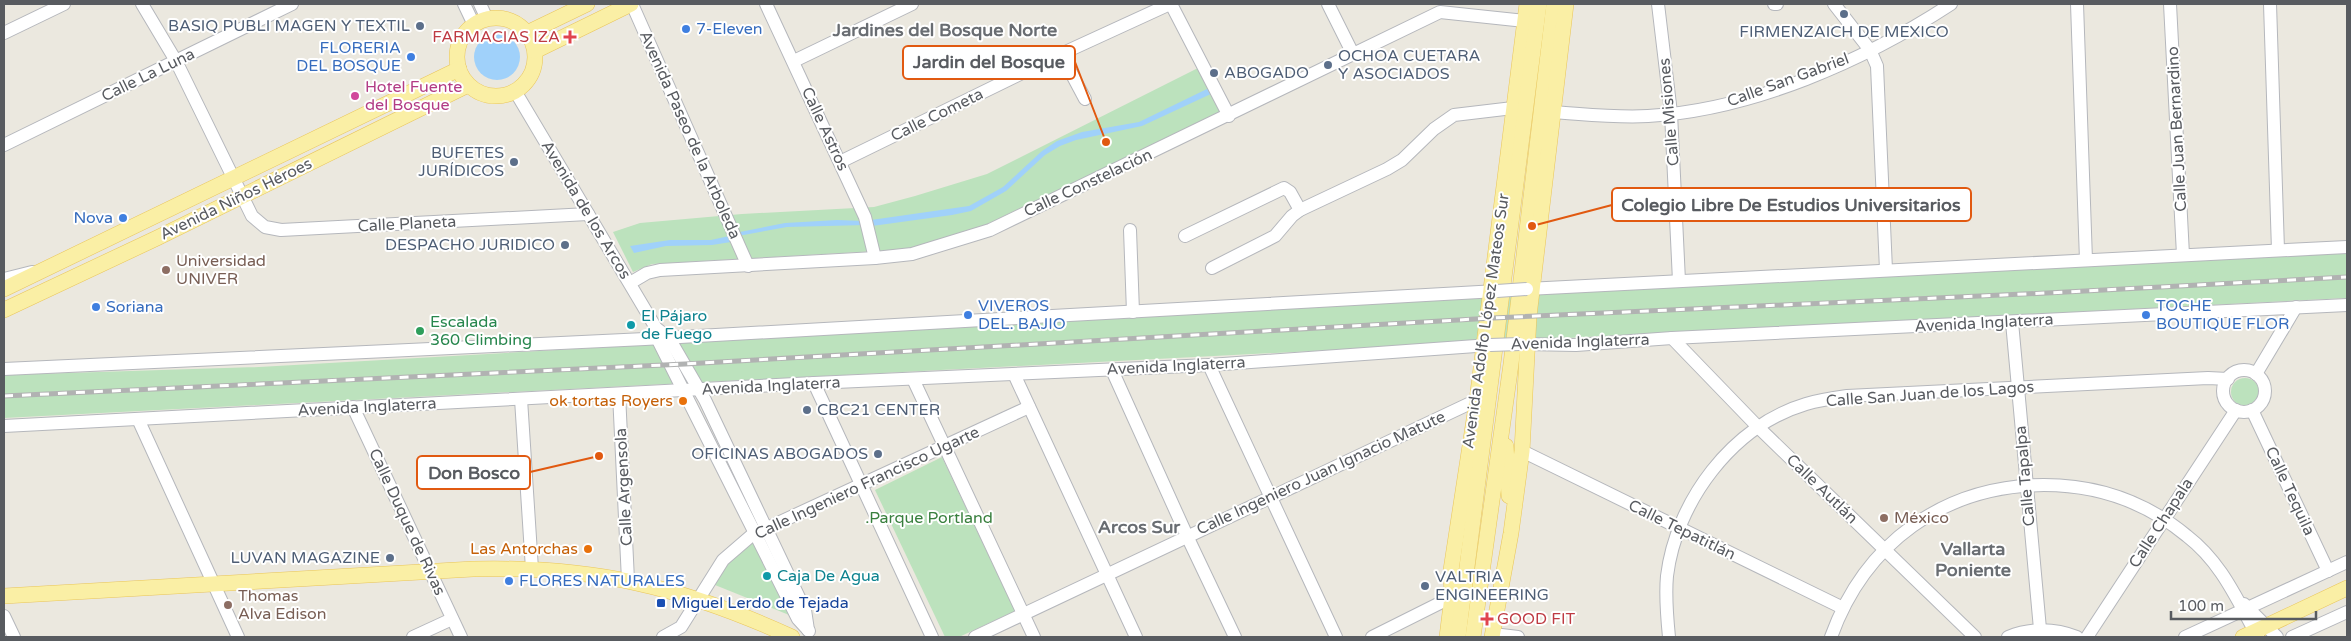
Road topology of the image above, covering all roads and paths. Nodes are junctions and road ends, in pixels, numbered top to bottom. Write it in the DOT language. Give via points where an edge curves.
graph roads {
  1 [pos="64,4"];
  2 [pos="142,4"];
  3 [pos="292,4"];
  4 [pos="464,4"];
  5 [pos="480,4"];
  6 [pos="588,4"];
  7 [pos="631,4"];
  8 [pos="766,4"];
  9 [pos="912,4"];
  10 [pos="1171,4"];
  11 [pos="1328,4"];
  12 [pos="1527,4"];
  13 [pos="1539,4"];
  14 [pos="1554,4"];
  15 [pos="1566,4"];
  16 [pos="1658,4"];
  17 [pos="1834,4"];
  18 [pos="1951,4"];
  19 [pos="2077,4"];
  20 [pos="2170,4"];
  21 [pos="2270,4"];
  22 [pos="1438,8"];
  23 [pos="1525,21"];
  24 [pos="481,22"];
  25 [pos="4,33"];
  26 [pos="527,33"];
  27 [pos="1870,50"];
  28 [pos="535,51"];
  29 [pos="1062,54"];
  30 [pos="1353,54"];
  31 [pos="176,61"];
  32 [pos="794,61"];
  33 [pos="458,69"];
  34 [pos="468,85"];
  35 [pos="516,92"];
  36 [pos="1085,99"];
  37 [pos="1513,108"];
  38 [pos="1553,112"];
  39 [pos="1671,113"];
  40 [pos="1230,116"];
  41 [pos="4,146"];
  42 [pos="840,162"];
  43 [pos="233,178"];
  44 [pos="242,195"];
  45 [pos="1296,213"];
  46 [pos="588,214"];
  47 [pos="1130,230"];
  48 [pos="1185,236"];
  49 [pos="2347,247"];
  50 [pos="2278,250"];
  51 [pos="2183,255"];
  52 [pos="875,258"];
  53 [pos="2086,260"];
  54 [pos="748,266"];
  55 [pos="1212,268"];
  56 [pos="1886,270"];
  57 [pos="37,272"];
  58 [pos="4,279"];
  59 [pos="1679,281"];
  60 [pos="630,284"];
  61 [pos="4,289"];
  62 [pos="1529,289"];
  63 [pos="1494,292"];
  64 [pos="37,295"];
  65 [pos="2347,305"];
  66 [pos="2296,307"];
  67 [pos="4,310"];
  68 [pos="1133,312"];
  69 [pos="4,318"];
  70 [pos="2012,322"];
  71 [pos="661,335"];
  72 [pos="1672,338"];
  73 [pos="1523,344"];
  74 [pos="1486,346"];
  75 [pos="1209,365"];
  76 [pos="4,369"];
  77 [pos="1112,370"];
  78 [pos="1014,374"];
  79 [pos="2256,374"];
  80 [pos="913,379"];
  81 [pos="2228,379"];
  82 [pos="814,383"];
  83 [pos="2018,387"];
  84 [pos="699,390"];
  85 [pos="685,391"];
  86 [pos="619,394"];
  87 [pos="522,399"];
  88 [pos="1477,400"];
  89 [pos="1029,407"];
  90 [pos="353,408"];
  91 [pos="1504,410"];
  92 [pos="2236,410"];
  93 [pos="2252,410"];
  94 [pos="138,419"];
  95 [pos="4,426"];
  96 [pos="1759,428"];
  97 [pos="1484,429"];
  98 [pos="945,446"];
  99 [pos="1522,451"];
  100 [pos="862,484"];
  101 [pos="2026,486"];
  102 [pos="1272,496"];
  103 [pos="2164,520"];
  104 [pos="767,528"];
  105 [pos="1680,529"];
  106 [pos="1511,533"];
  107 [pos="755,534"];
  108 [pos="1187,536"];
  109 [pos="1885,550"];
  110 [pos="2347,562"];
  111 [pos="532,569"];
  112 [pos="2328,571"];
  113 [pos="430,572"];
  114 [pos="1107,574"];
  115 [pos="628,580"];
  116 [pos="214,584"];
  117 [pos="2347,588"];
  118 [pos="4,596"];
  119 [pos="1452,597"];
  120 [pos="699,598"];
  121 [pos="2243,606"];
  122 [pos="1842,608"];
  123 [pos="2347,612"];
  124 [pos="1024,614"];
  125 [pos="4,616"];
  126 [pos="452,619"];
  127 [pos="2040,629"];
  128 [pos="684,632"];
  129 [pos="810,634"];
  130 [pos="2260,634"];
  131 [pos="1492,635"];
  132 [pos="14,637"];
  133 [pos="238,637"];
  134 [pos="413,637"];
  135 [pos="461,637"];
  136 [pos="663,637"];
  137 [pos="792,637"];
  138 [pos="932,637"];
  139 [pos="975,637"];
  140 [pos="1034,637"];
  141 [pos="1136,637"];
  142 [pos="1235,637"];
  143 [pos="1336,637"];
  144 [pos="1372,637"];
  145 [pos="1448,637"];
  146 [pos="1458,637"];
  147 [pos="1473,637"];
  148 [pos="1518,637"];
  149 [pos="1669,637"];
  150 [pos="1831,637"];
  151 [pos="1975,637"];
  152 [pos="2008,637"];
  153 [pos="2077,637"];
  154 [pos="2087,637"];
  155 [pos="2186,637"];
  156 [pos="2292,637"];
  1 -- 25 [label="street"];
  2 -- 31 [label="street, Calle Planeta"];
  3 -- 31 [label="street, Calle La Luna"];
  4 -- 24 [label="street"];
  5 -- 24 [label="street"];
  6 -- 26 [label="main road"];
  7 -- 28 [label="main road"];
  7 -- 54 [label="street, Avenida Paseo de la Arboleda"];
  8 -- 32 [label="street, Calle Astros"];
  9 -- 32 [label="street"];
  10 -- 29 [label="street, Calle Cometa"];
  10 -- 40 [label="street"];
  11 -- 30 [label="street"];
  12 -- 23 [label="main road, Avenida Adolfo López Mateos Sur"];
  13 -- 97 [label="main road, Avenida Adolfo López Mateos Sur"];
  14 -- 91 [label="main road, Avenida Adolfo López Mateos Sur"];
  15 -- 38 [label="main road"];
  16 -- 39 [label="street, Calle Misiones"];
  17 -- 27 [label="street"];
  18 -- 27 [label="street, Calle San Gabriel"];
  19 -- 53 [label="street"];
  20 -- 51 [label="street, Calle Juan Bernardino"];
  21 -- 50 [label="street"];
  22 -- 23 [label="street, Calle Constelación"];
  22 -- 30 [label="street, Calle Constelación"];
  23 -- 37 [label="main road, Avenida Adolfo López Mateos Sur"];
  24 -- 26 [label="main road" via="500,18 513,22"];
  24 -- 33 [label="main road" via="460,42"];
  26 -- 28 [label="main road"];
  27 -- 39 [label="street, Calle San Gabriel" via="1821,73 1771,90 1723,104"];
  27 -- 56 [label="street" via="1877,66"];
  28 -- 35 [label="main road" via="530,76"];
  29 -- 36 [label="street"];
  29 -- 42 [label="street, Calle Cometa"];
  30 -- 40 [label="street, Calle Constelación"];
  31 -- 41 [label="street, Calle La Luna"];
  31 -- 43 [label="street, Calle Planeta"];
  32 -- 42 [label="street, Calle Astros"];
  33 -- 34 [label="main road"];
  33 -- 43 [label="main road, Avenida Niños Héroes"];
  34 -- 35 [label="main road" via="486,95"];
  34 -- 44 [label="main road, Avenida Niños Héroes"];
  35 -- 46 [label="street, Avenida de los Arcos"];
  37 -- 45 [label="street" via="1454,115 1434,129 1402,160"];
  37 -- 63 [label="main road, Avenida Adolfo López Mateos Sur"];
  38 -- 39 [label="street, Calle San Gabriel" via="1612,116"];
  38 -- 62 [label="main road"];
  39 -- 59 [label="street, Calle Misiones"];
  40 -- 52 [label="street, Calle Constelación" via="990,230 912,254"];
  42 -- 52 [label="street, Calle Astros" via="865,217"];
  43 -- 44 [label="street, Calle Planeta"];
  43 -- 57 [label="main road, Avenida Niños Héroes"];
  44 -- 46 [label="street, Calle Planeta" via="259,223 281,230"];
  44 -- 64 [label="main road, Avenida Niños Héroes"];
  45 -- 48 [label="street" via="1290,192 1281,188"];
  45 -- 55 [label="street" via="1275,236"];
  46 -- 60 [label="street, Avenida de los Arcos"];
  47 -- 68 [label="street"];
  49 -- 50 [label="street"];
  50 -- 51 [label="street"];
  51 -- 53 [label="street"];
  52 -- 54 [label="street, Calle Constelación"];
  53 -- 56 [label="street"];
  54 -- 60 [label="street, Calle Constelación" via="660,270 647,273"];
  56 -- 59 [label="street"];
  57 -- 58 [label="street, Avenida Niños Héroes"];
  57 -- 61 [label="main road, Avenida Niños Héroes"];
  59 -- 62 [label="street"];
  60 -- 71 [label="street, Avenida de los Arcos"];
  62 -- 63 [label="street, bridge"];
  62 -- 73 [label="main road"];
  63 -- 68 [label="street"];
  63 -- 74 [label="main road, Avenida Adolfo López Mateos Sur"];
  64 -- 67 [label="main road, Avenida Niños Héroes"];
  64 -- 69 [label="street"];
  65 -- 66 [label="street, Avenida Inglaterra"];
  66 -- 70 [label="street, Avenida Inglaterra"];
  66 -- 79 [label="street"];
  68 -- 71 [label="street"];
  70 -- 72 [label="street, Avenida Inglaterra"];
  70 -- 83 [label="street, Calle Tapalpa"];
  71 -- 76 [label="street"];
  71 -- 84 [label="street, Avenida de los Arcos"];
  71 -- 85 [label="street, Avenida de los Arcos"];
  72 -- 73 [label="street, Avenida Inglaterra" via="1576,345"];
  72 -- 96 [label="street, Calle Autlán"];
  73 -- 74 [label="street, Avenida Inglaterra, bridge"];
  73 -- 99 [label="main road"];
  74 -- 75 [label="street, Avenida Inglaterra"];
  74 -- 88 [label="main road, Avenida Adolfo López Mateos Sur"];
  75 -- 77 [label="street, Avenida Inglaterra"];
  75 -- 102 [label="street"];
  77 -- 78 [label="street, Avenida Inglaterra"];
  77 -- 108 [label="street"];
  78 -- 80 [label="street, Avenida Inglaterra"];
  78 -- 89 [label="street"];
  79 -- 81 [label="street" via="2238,371"];
  79 -- 93 [label="street" via="2264,384 2265,396"];
  80 -- 82 [label="street, Avenida Inglaterra"];
  80 -- 98 [label="street"];
  81 -- 83 [label="street, Calle San Juan de los Lagos"];
  81 -- 92 [label="street" via="2224,396"];
  82 -- 84 [label="street, Avenida Inglaterra"];
  82 -- 100 [label="street"];
  83 -- 96 [label="street, Calle San Juan de los Lagos" via="1847,396 1805,404 1786,411"];
  83 -- 101 [label="street, Calle Tapalpa"];
  84 -- 85 [label="street, Avenida Inglaterra"];
  84 -- 104 [label="street, Avenida de los Arcos"];
  85 -- 86 [label="street, Avenida Inglaterra"];
  85 -- 107 [label="street, Avenida de los Arcos"];
  86 -- 87 [label="street, Avenida Inglaterra"];
  86 -- 115 [label="street, Calle Argensola"];
  87 -- 90 [label="street, Avenida Inglaterra"];
  87 -- 111 [label="street"];
  88 -- 102 [label="street, Calle Ingeniero Juan Ignacio Matute"];
  88 -- 119 [label="main road, Avenida Adolfo López Mateos Sur" via="1451,570"];
  89 -- 98 [label="street, Calle Ingeniero Francisco Ugarte"];
  89 -- 114 [label="street"];
  90 -- 94 [label="street, Avenida Inglaterra"];
  90 -- 113 [label="street, Calle Duque de Rivas"];
  91 -- 106 [label="main road"];
  91 -- 147 [label="main road, Avenida Adolfo López Mateos Sur"];
  92 -- 93 [label="street"];
  92 -- 103 [label="street, Calle Chapala"];
  93 -- 112 [label="street, Calle Tequila"];
  94 -- 95 [label="street, Avenida Inglaterra"];
  94 -- 116 [label="street"];
  96 -- 105 [label="street, Calle San Juan de los Lagos" via="1724,457 1702,484"];
  96 -- 109 [label="street, Calle Autlán"];
  97 -- 119 [label="main road" via="1472,475"];
  97 -- 146 [label="main road, Avenida Adolfo López Mateos Sur"];
  98 -- 100 [label="street, Calle Ingeniero Francisco Ugarte"];
  98 -- 124 [label="street"];
  99 -- 105 [label="street, Calle Tepatitlán"];
  99 -- 106 [label="main road"];
  100 -- 104 [label="street, Calle Ingeniero Francisco Ugarte"];
  100 -- 138 [label="street"];
  101 -- 103 [label="street" via="2070,486 2116,495"];
  101 -- 109 [label="street" via="1999,488 1947,505 1922,518"];
  101 -- 127 [label="street, Calle Tapalpa"];
  102 -- 108 [label="street, Calle Ingeniero Juan Ignacio Matute"];
  102 -- 143 [label="street"];
  103 -- 121 [label="street" via="2207,553"];
  103 -- 154 [label="street, Calle Chapala"];
  104 -- 107 [label="street, Calle Ingeniero Francisco Ugarte"];
  104 -- 129 [label="street, Avenida de los Arcos" via="805,610"];
  105 -- 122 [label="street, Calle Tepatitlán"];
  105 -- 149 [label="street, Calle San Juan de los Lagos" via="1667,576"];
  106 -- 131 [label="main road"];
  107 -- 120 [label="street, Calle Ingeniero Francisco Ugarte" via="723,560"];
  107 -- 129 [label="street, Avenida de los Arcos" via="798,619"];
  108 -- 114 [label="street, Calle Ingeniero Juan Ignacio Matute"];
  108 -- 142 [label="street"];
  109 -- 122 [label="street"];
  109 -- 151 [label="street, Calle Autlán"];
  110 -- 112 [label="street"];
  111 -- 113 [label="main road"];
  111 -- 115 [label="main road"];
  112 -- 121 [label="street"];
  113 -- 116 [label="main road"];
  113 -- 126 [label="street, Calle Duque de Rivas"];
  114 -- 124 [label="street, Calle Ingeniero Juan Ignacio Matute"];
  114 -- 141 [label="street"];
  115 -- 120 [label="main road"];
  116 -- 118 [label="main road"];
  116 -- 133 [label="street"];
  117 -- 130 [label="main road"];
  119 -- 144 [label="street"];
  119 -- 145 [label="main road, Avenida Adolfo López Mateos Sur"];
  120 -- 128 [label="street, Calle Ingeniero Francisco Ugarte"];
  120 -- 137 [label="main road"];
  121 -- 130 [label="street"];
  121 -- 155 [label="street"];
  122 -- 150 [label="street"];
  123 -- 156 [label="street"];
  124 -- 139 [label="street, Calle Ingeniero Juan Ignacio Matute"];
  124 -- 140 [label="street"];
  125 -- 132 [label="street"];
  126 -- 134 [label="street"];
  126 -- 135 [label="street, Calle Duque de Rivas"];
  127 -- 152 [label="street"];
  127 -- 153 [label="street"];
  128 -- 136 [label="street"];
  131 -- 148 [label="street"];
}
